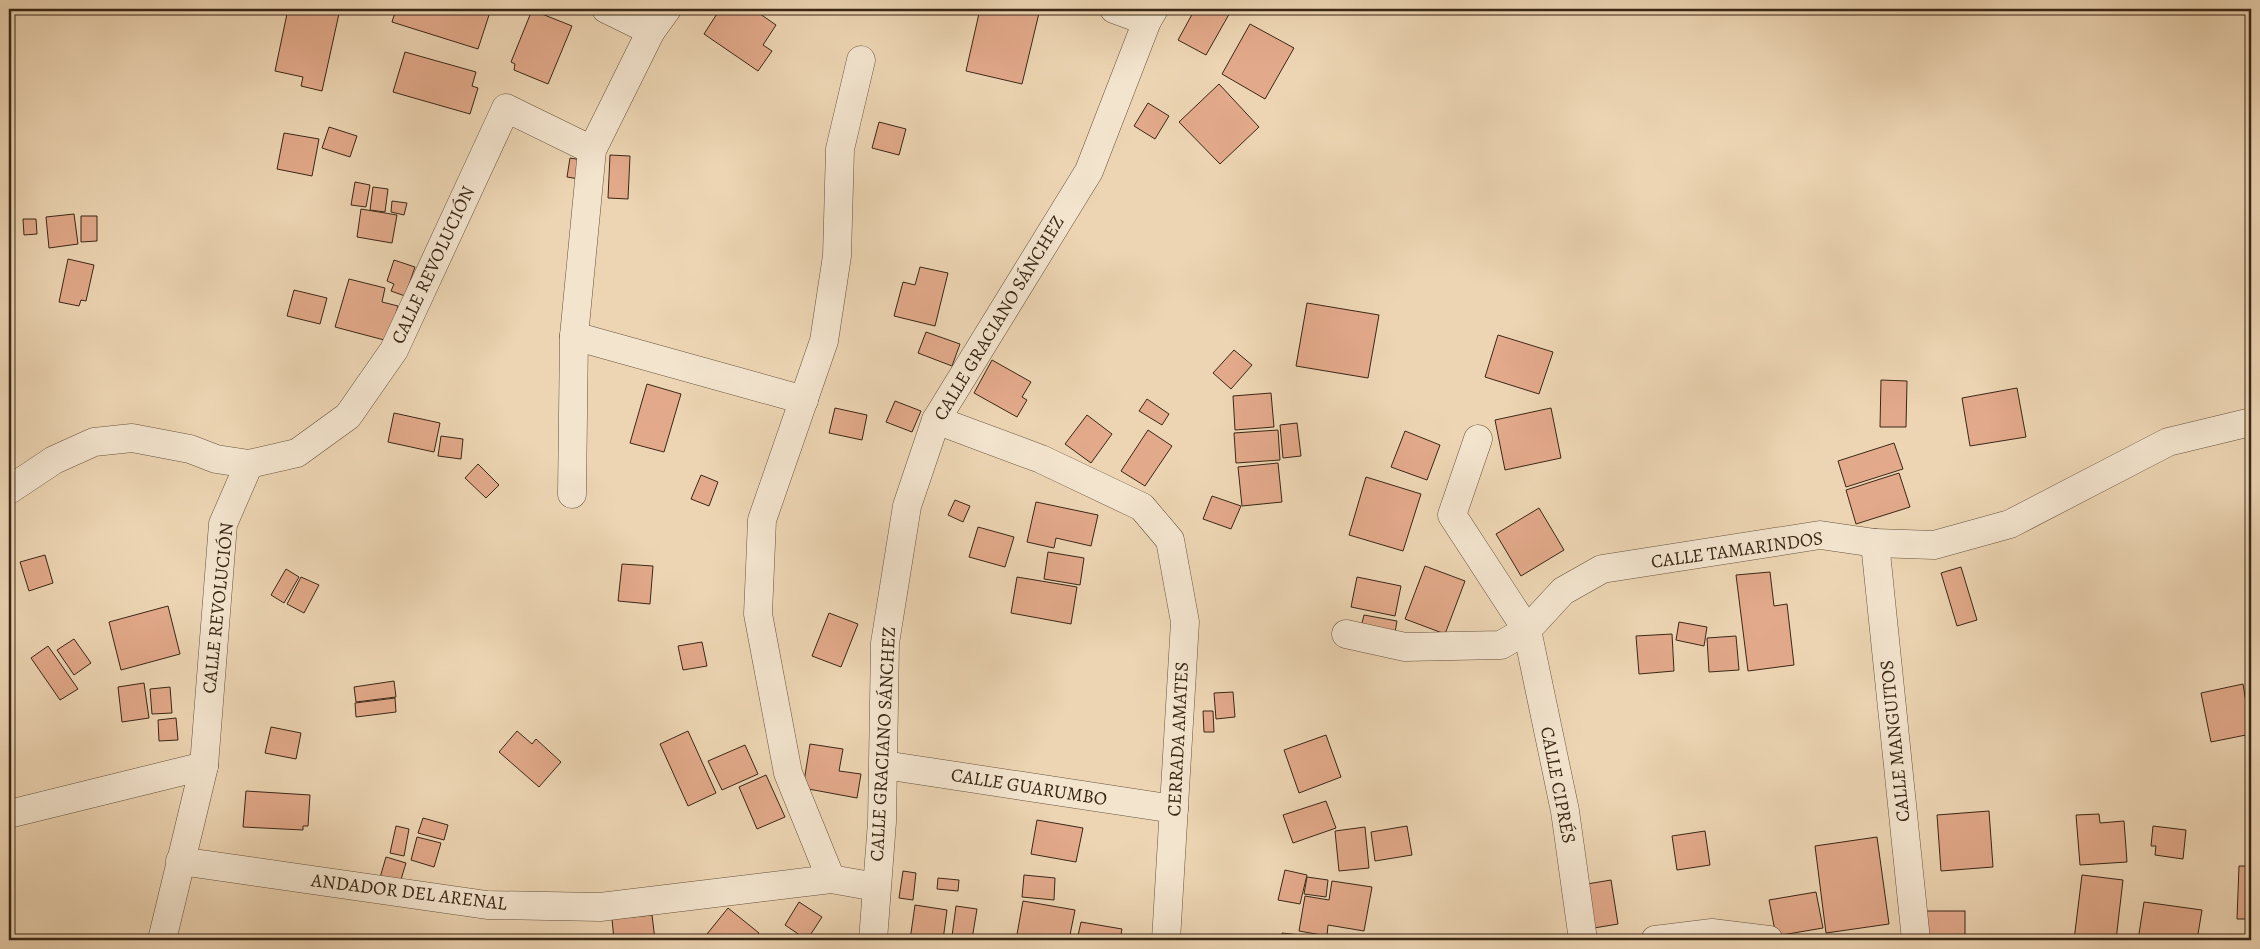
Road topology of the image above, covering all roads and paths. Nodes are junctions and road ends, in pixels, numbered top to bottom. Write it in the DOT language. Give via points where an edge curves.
graph roads {
  1 [pos="606,9"];
  2 [pos="668,9"];
  3 [pos="1114,9"];
  4 [pos="1150,15"];
  5 [pos="650,31"];
  6 [pos="861,60"];
  7 [pos="592,150"];
  8 [pos="574,336"];
  9 [pos="804,400"];
  10 [pos="936,420"];
  11 [pos="2251,422"];
  12 [pos="1478,439"];
  13 [pos="250,464"];
  14 [pos="9,490"];
  15 [pos="572,494"];
  16 [pos="1875,543"];
  17 [pos="1527,630"];
  18 [pos="1346,634"];
  19 [pos="884,764"];
  20 [pos="204,766"];
  21 [pos="1174,809"];
  22 [pos="9,814"];
  23 [pos="180,861"];
  24 [pos="831,879"];
  25 [pos="876,887"];
  26 [pos="162,940"];
  27 [pos="873,940"];
  28 [pos="1166,940"];
  29 [pos="1583,940"];
  30 [pos="1655,940"];
  31 [pos="1769,940"];
  32 [pos="1916,940"];
  1 -- 5 [label="street"];
  2 -- 5 [label="street"];
  3 -- 4 [label="street"];
  4 -- 10 [label="street, CALLE GRACIANO SÁNCHEZ" via="1089,171"];
  5 -- 7 [label="street"];
  6 -- 9 [label="street" via="840,149 837,256 824,341"];
  7 -- 8 [label="street"];
  7 -- 13 [label="street, CALLE REVOLUCIÓN" via="506,108 394,350 348,416 297,453"];
  8 -- 9 [label="street"];
  8 -- 15 [label="street"];
  9 -- 24 [label="street" via="762,520 758,614 788,773"];
  10 -- 19 [label="street, CALLE GRACIANO SÁNCHEZ" via="907,506 885,643"];
  10 -- 21 [label="street, CERRADA AMATES" via="1041,459 1142,507 1170,540 1185,622"];
  11 -- 16 [label="street, CALLE TAMARINDOS" via="2168,442 2010,524 1934,545"];
  12 -- 17 [label="street" via="1452,515"];
  13 -- 14 [label="street" via="132,438 94,442 54,460"];
  13 -- 20 [label="street, CALLE REVOLUCIÓN" via="223,524"];
  16 -- 17 [label="street, CALLE TAMARINDOS" via="1820,535 1602,569 1563,591"];
  16 -- 32 [label="street, CALLE MANGUITOS"];
  17 -- 18 [label="street, CALLE TAMARINDOS" via="1501,645 1405,647"];
  17 -- 29 [label="street, CALLE CIPRÉS" via="1565,811"];
  19 -- 21 [label="street, CALLE GUARUMBO"];
  19 -- 25 [label="street, CALLE GRACIANO SÁNCHEZ"];
  20 -- 22 [label="street"];
  20 -- 23 [label="street, CALLE REVOLUCIÓN"];
  21 -- 28 [label="street, CERRADA AMATES"];
  23 -- 24 [label="street, ANDADOR DEL ARENAL" via="487,905 600,907"];
  23 -- 26 [label="street, CALLE REVOLUCIÓN"];
  24 -- 25 [label="street, ANDADOR DEL ARENAL"];
  25 -- 27 [label="street, CALLE GRACIANO SÁNCHEZ"];
  30 -- 31 [label="street" via="1712,933"];
}
